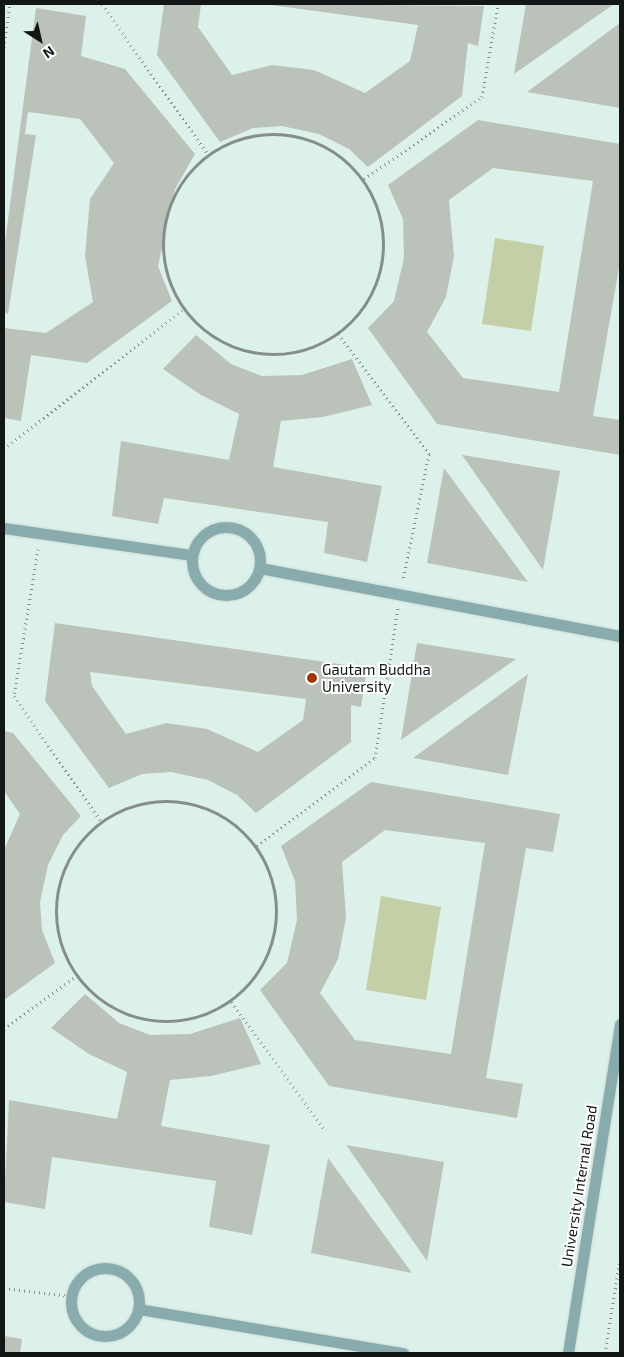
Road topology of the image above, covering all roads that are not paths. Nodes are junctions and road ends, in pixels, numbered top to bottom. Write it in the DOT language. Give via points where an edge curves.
graph roads {
  1 [pos="4,528"];
  2 [pos="192,555"];
  3 [pos="260,568"];
  4 [pos="620,636"];
  5 [pos="620,1024"];
  6 [pos="139,1309"];
  7 [pos="403,1353"];
  8 [pos="568,1353"];
  1 -- 2 [label="lane"];
  2 -- 3 [label="lane" via="197,581 220,596 246,590 255,581"];
  2 -- 3 [label="lane" via="197,542 206,533 219,527 233,527 255,542 261,556"];
  3 -- 4 [label="lane"];
  5 -- 8 [label="lane, University Internal Road"];
  6 -- 6 [label="lane" via="134,1322 124,1331 110,1337 98,1337 76,1322 70,1310 70,1296 85,1274 97,1268 111,1268 123,1272 134,1282"];
  6 -- 7 [label="lane"];
}
